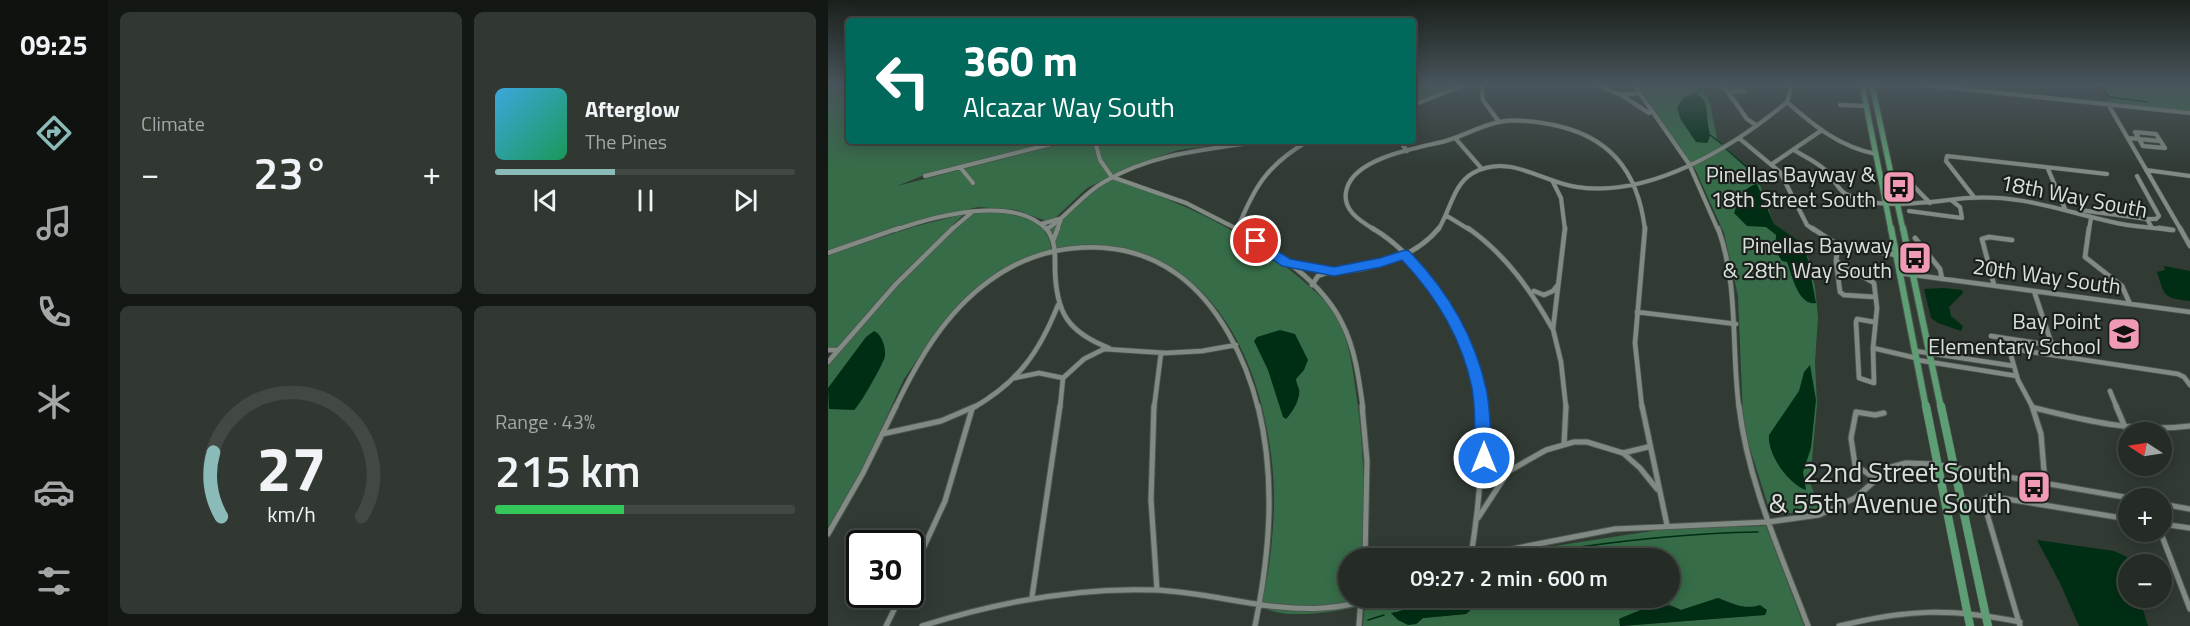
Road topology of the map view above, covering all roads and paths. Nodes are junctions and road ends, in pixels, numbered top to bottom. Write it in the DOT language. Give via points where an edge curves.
graph roads {
  1 [pos="1493,114"];
  2 [pos="1651,114"];
  3 [pos="1653,114"];
  4 [pos="1744,114"];
  5 [pos="1771,114"];
  6 [pos="1802,114"];
  7 [pos="1869,114"];
  8 [pos="1879,114"];
  9 [pos="2114,114"];
  10 [pos="1655,117"];
  11 [pos="1499,122"];
  12 [pos="1756,125"];
  13 [pos="1822,130"];
  14 [pos="1739,138"];
  15 [pos="2128,138"];
  16 [pos="1456,139"];
  17 [pos="2139,139"];
  18 [pos="2160,141"];
  19 [pos="1051,144"];
  20 [pos="1096,144"];
  21 [pos="1243,144"];
  22 [pos="1295,144"];
  23 [pos="1303,144"];
  24 [pos="1402,144"];
  25 [pos="1296,148"];
  26 [pos="1794,150"];
  27 [pos="1407,151"];
  28 [pos="1876,154"];
  29 [pos="1689,164"];
  30 [pos="1772,164"];
  31 [pos="960,167"];
  32 [pos="1482,169"];
  33 [pos="2048,169"];
  34 [pos="2146,170"];
  35 [pos="1902,174"];
  36 [pos="2107,174"];
  37 [pos="926,176"];
  38 [pos="2137,176"];
  39 [pos="2190,176"];
  40 [pos="1113,177"];
  41 [pos="1552,180"];
  42 [pos="973,183"];
  43 [pos="1634,184"];
  44 [pos="1974,197"];
  45 [pos="1951,200"];
  46 [pos="1898,202"];
  47 [pos="1886,203"];
  48 [pos="1930,203"];
  49 [pos="2065,209"];
  50 [pos="2080,210"];
  51 [pos="972,211"];
  52 [pos="1909,211"];
  53 [pos="1447,216"];
  54 [pos="1062,217"];
  55 [pos="2091,218"];
  56 [pos="2147,219"];
  57 [pos="1041,224"];
  58 [pos="2152,228"];
  59 [pos="1047,229"];
  60 [pos="1237,230"];
  61 [pos="2173,230"];
  62 [pos="1915,238"];
  63 [pos="2012,240"];
  64 [pos="1053,241"];
  65 [pos="1838,245"];
  66 [pos="2190,246"];
  67 [pos="1054,250"];
  68 [pos="828,253"];
  69 [pos="1405,255"];
  70 [pos="1896,255"];
  71 [pos="1836,261"];
  72 [pos="1287,263"];
  73 [pos="1334,271"];
  74 [pos="1899,273"];
  75 [pos="1914,276"];
  76 [pos="1942,279"];
  77 [pos="1559,284"];
  78 [pos="1312,285"];
  79 [pos="1994,285"];
  80 [pos="1530,289"];
  81 [pos="2034,291"];
  82 [pos="1875,297"];
  83 [pos="2130,304"];
  84 [pos="1058,305"];
  85 [pos="1637,312"];
  86 [pos="2190,312"];
  87 [pos="1874,322"];
  88 [pos="1736,324"];
  89 [pos="1553,329"];
  90 [pos="1991,336"];
  91 [pos="1236,345"];
  92 [pos="1109,348"];
  93 [pos="1873,348"];
  94 [pos="828,350"];
  95 [pos="838,350"];
  96 [pos="1161,353"];
  97 [pos="1931,354"];
  98 [pos="1916,356"];
  99 [pos="828,362"];
  100 [pos="1933,363"];
  101 [pos="2014,366"];
  102 [pos="2017,375"];
  103 [pos="1063,378"];
  104 [pos="1013,379"];
  105 [pos="2190,385"];
  106 [pos="2110,391"];
  107 [pos="2035,408"];
  108 [pos="972,409"];
  109 [pos="1884,413"];
  110 [pos="2122,422"];
  111 [pos="2190,426"];
  112 [pos="2118,427"];
  113 [pos="2172,428"];
  114 [pos="882,434"];
  115 [pos="1564,444"];
  116 [pos="1648,447"];
  117 [pos="1623,453"];
  118 [pos="1937,465"];
  119 [pos="1954,467"];
  120 [pos="1509,471"];
  121 [pos="1483,472"];
  122 [pos="1876,479"];
  123 [pos="2045,483"];
  124 [pos="1660,494"];
  125 [pos="2118,496"];
  126 [pos="2172,505"];
  127 [pos="2190,508"];
  128 [pos="2118,517"];
  129 [pos="1477,520"];
  130 [pos="1768,522"];
  131 [pos="1667,525"];
  132 [pos="2172,525"];
  133 [pos="2190,528"];
  134 [pos="828,534"];
  135 [pos="2164,542"];
  136 [pos="924,547"];
  137 [pos="1365,548"];
  138 [pos="1470,548"];
  139 [pos="1513,548"];
  140 [pos="1157,590"];
  141 [pos="1032,597"];
  142 [pos="895,608"];
  143 [pos="1360,609"];
  144 [pos="2190,609"];
  145 [pos="1258,611"];
  146 [pos="1967,613"];
  147 [pos="1270,614"];
  148 [pos="1343,614"];
  149 [pos="1986,616"];
  150 [pos="2020,624"];
  151 [pos="886,626"];
  152 [pos="922,626"];
  153 [pos="1255,626"];
  154 [pos="1359,626"];
  155 [pos="1808,626"];
  156 [pos="1839,626"];
  157 [pos="1970,626"];
  158 [pos="1988,626"];
  1 -- 11 [label="street"];
  2 -- 10 [label="street"];
  3 -- 10 [label="street"];
  4 -- 12 [label="street"];
  5 -- 12 [label="street"];
  6 -- 13 [label="street"];
  7 -- 28 [label="main road"];
  8 -- 46 [label="main road"];
  9 -- 15 [label="street"];
  10 -- 29 [label="street"];
  11 -- 16 [label="street"];
  11 -- 43 [label="street" via="1556,125 1591,137 1619,158"];
  12 -- 14 [label="street"];
  13 -- 26 [label="street"];
  13 -- 28 [label="street" via="1851,149"];
  14 -- 29 [label="street"];
  14 -- 30 [label="street"];
  15 -- 17 [label="street"];
  15 -- 34 [label="street"];
  16 -- 27 [label="street"];
  16 -- 32 [label="street"];
  17 -- 18 [label="street"];
  17 -- 18 [label="street" via="2135,132 2156,134"];
  17 -- 18 [label="street" via="2143,146 2164,148"];
  19 -- 31 [label="street"];
  20 -- 40 [label="street" via="1098,155"];
  21 -- 40 [label="street" via="1175,154"];
  22 -- 25 [label="street"];
  23 -- 25 [label="street"];
  24 -- 27 [label="street"];
  25 -- 60 [label="street" via="1274,164 1255,186"];
  26 -- 30 [label="street"];
  26 -- 47 [label="street, 18th Way South" via="1827,171 1844,193"];
  27 -- 69 [label="street" via="1361,169 1349,182 1346,197 1355,216 1387,237"];
  28 -- 47 [label="main road"];
  29 -- 43 [label="street"];
  29 -- 88 [label="street" via="1725,248"];
  30 -- 65 [label="street" via="1787,183 1803,220"];
  31 -- 37 [label="street"];
  31 -- 42 [label="street"];
  32 -- 41 [label="street" via="1519,166"];
  32 -- 53 [label="street" via="1458,185"];
  33 -- 36 [label="street"];
  33 -- 44 [label="street" via="1947,156 1946,161"];
  33 -- 49 [label="street"];
  34 -- 39 [label="street"];
  34 -- 66 [label="street"];
  35 -- 48 [label="street"];
  38 -- 56 [label="street" via="2159,216"];
  40 -- 54 [label="street" via="1086,194"];
  40 -- 60 [label="street" via="1166,194"];
  41 -- 43 [label="street" via="1594,189"];
  41 -- 77 [label="street" via="1565,213 1566,239"];
  43 -- 85 [label="street" via="1645,243"];
  44 -- 45 [label="street, 18th Way South"];
  44 -- 49 [label="street, 18th Way South" via="2000,197"];
  45 -- 48 [label="street, 18th Way South"];
  45 -- 52 [label="street" via="1960,207 1962,218"];
  46 -- 47 [label="street, 18th Way South"];
  46 -- 48 [label="street, 18th Way South"];
  46 -- 75 [label="main road"];
  47 -- 70 [label="main road"];
  49 -- 55 [label="street, 18th Way South"];
  50 -- 56 [label="street"];
  51 -- 57 [label="street" via="1009,212"];
  51 -- 68 [label="street"];
  51 -- 95 [label="street" via="895,283"];
  53 -- 69 [label="street" via="1430,238"];
  53 -- 80 [label="street" via="1487,242"];
  54 -- 57 [label="street"];
  54 -- 59 [label="street"];
  54 -- 64 [label="street"];
  55 -- 58 [label="street, 18th Way South"];
  55 -- 83 [label="street" via="2085,257 2122,286"];
  56 -- 58 [label="street"];
  57 -- 59 [label="street"];
  58 -- 61 [label="street, 18th Way South"];
  59 -- 64 [label="street"];
  60 -- 72 [label="street"];
  62 -- 76 [label="street" via="1940,268"];
  63 -- 79 [label="street" via="1982,239"];
  64 -- 67 [label="street"];
  65 -- 70 [label="street"];
  65 -- 71 [label="street"];
  67 -- 84 [label="street"];
  67 -- 91 [label="street" via="1102,247 1161,264 1202,294"];
  67 -- 114 [label="street" via="1015,265 976,291 958,310 910,374"];
  69 -- 73 [label="street"];
  69 -- 121 [label="street" via="1425,276 1464,338 1479,389"];
  70 -- 74 [label="main road"];
  71 -- 82 [label="street" via="1874,283"];
  71 -- 82 [label="street" via="1840,292"];
  72 -- 73 [label="street"];
  72 -- 78 [label="street"];
  73 -- 78 [label="street" via="1318,276"];
  74 -- 75 [label="street, 20th Way South"];
  74 -- 98 [label="main road"];
  75 -- 76 [label="street, 20th Way South"];
  75 -- 97 [label="main road"];
  76 -- 79 [label="street, 20th Way South"];
  77 -- 80 [label="street" via="1544,295"];
  77 -- 89 [label="street"];
  78 -- 137 [label="street" via="1339,315 1356,369 1367,452"];
  79 -- 81 [label="street, 20th Way South"];
  80 -- 89 [label="street"];
  81 -- 83 [label="street, 20th Way South"];
  81 -- 90 [label="street" via="2051,342"];
  82 -- 87 [label="street"];
  83 -- 86 [label="street, 20th Way South"];
  84 -- 92 [label="street" via="1081,336"];
  84 -- 104 [label="street" via="1044,342"];
  85 -- 88 [label="street"];
  85 -- 116 [label="street" via="1635,355"];
  87 -- 93 [label="street"];
  87 -- 93 [label="street" via="1856,321 1859,378 1874,383"];
  88 -- 130 [label="street" via="1738,411"];
  89 -- 115 [label="street" via="1566,396"];
  91 -- 96 [label="street"];
  91 -- 145 [label="street" via="1257,396 1269,470 1270,512"];
  92 -- 96 [label="street"];
  92 -- 103 [label="street" via="1074,365"];
  93 -- 98 [label="street"];
  94 -- 95 [label="street"];
  95 -- 99 [label="street"];
  96 -- 140 [label="street" via="1149,460"];
  97 -- 98 [label="street"];
  97 -- 100 [label="main road"];
  97 -- 101 [label="street"];
  98 -- 100 [label="street"];
  98 -- 118 [label="main road"];
  100 -- 102 [label="street"];
  100 -- 119 [label="main road"];
  101 -- 102 [label="street"];
  101 -- 105 [label="street" via="2010,352 2020,349 2178,374"];
  102 -- 107 [label="street"];
  103 -- 104 [label="street" via="1040,373"];
  103 -- 141 [label="street" via="1059,428 1038,540"];
  104 -- 108 [label="street"];
  106 -- 110 [label="street"];
  107 -- 112 [label="street"];
  107 -- 123 [label="street" via="2043,442"];
  108 -- 114 [label="street" via="931,426"];
  108 -- 136 [label="street" via="945,501"];
  109 -- 122 [label="street" via="1856,412 1853,416 1855,465"];
  111 -- 113 [label="street"];
  114 -- 134 [label="street"];
  115 -- 117 [label="street" via="1587,442"];
  115 -- 120 [label="street"];
  116 -- 117 [label="street"];
  116 -- 124 [label="street"];
  117 -- 124 [label="street"];
  118 -- 119 [label="street"];
  118 -- 122 [label="street" via="1899,465"];
  118 -- 146 [label="main road"];
  119 -- 123 [label="street"];
  119 -- 149 [label="main road"];
  120 -- 121 [label="street"];
  120 -- 129 [label="street"];
  121 -- 129 [label="street"];
  122 -- 130 [label="street" via="1855,498 1819,515"];
  123 -- 125 [label="street"];
  124 -- 131 [label="street"];
  126 -- 127 [label="street"];
  128 -- 150 [label="street" via="1989,496 1983,500"];
  129 -- 138 [label="street"];
  130 -- 131 [label="street"];
  130 -- 155 [label="street"];
  131 -- 139 [label="street" via="1582,534"];
  132 -- 133 [label="street"];
  135 -- 144 [label="street"];
  140 -- 141 [label="street"];
  140 -- 145 [label="street" via="1214,597"];
  141 -- 152 [label="street"];
  142 -- 151 [label="street"];
  143 -- 148 [label="street"];
  143 -- 154 [label="street"];
  145 -- 147 [label="street"];
  145 -- 153 [label="street"];
  146 -- 149 [label="street"];
  146 -- 156 [label="street" via="1940,611"];
  146 -- 157 [label="main road"];
  149 -- 150 [label="street"];
  149 -- 158 [label="main road"];
}
